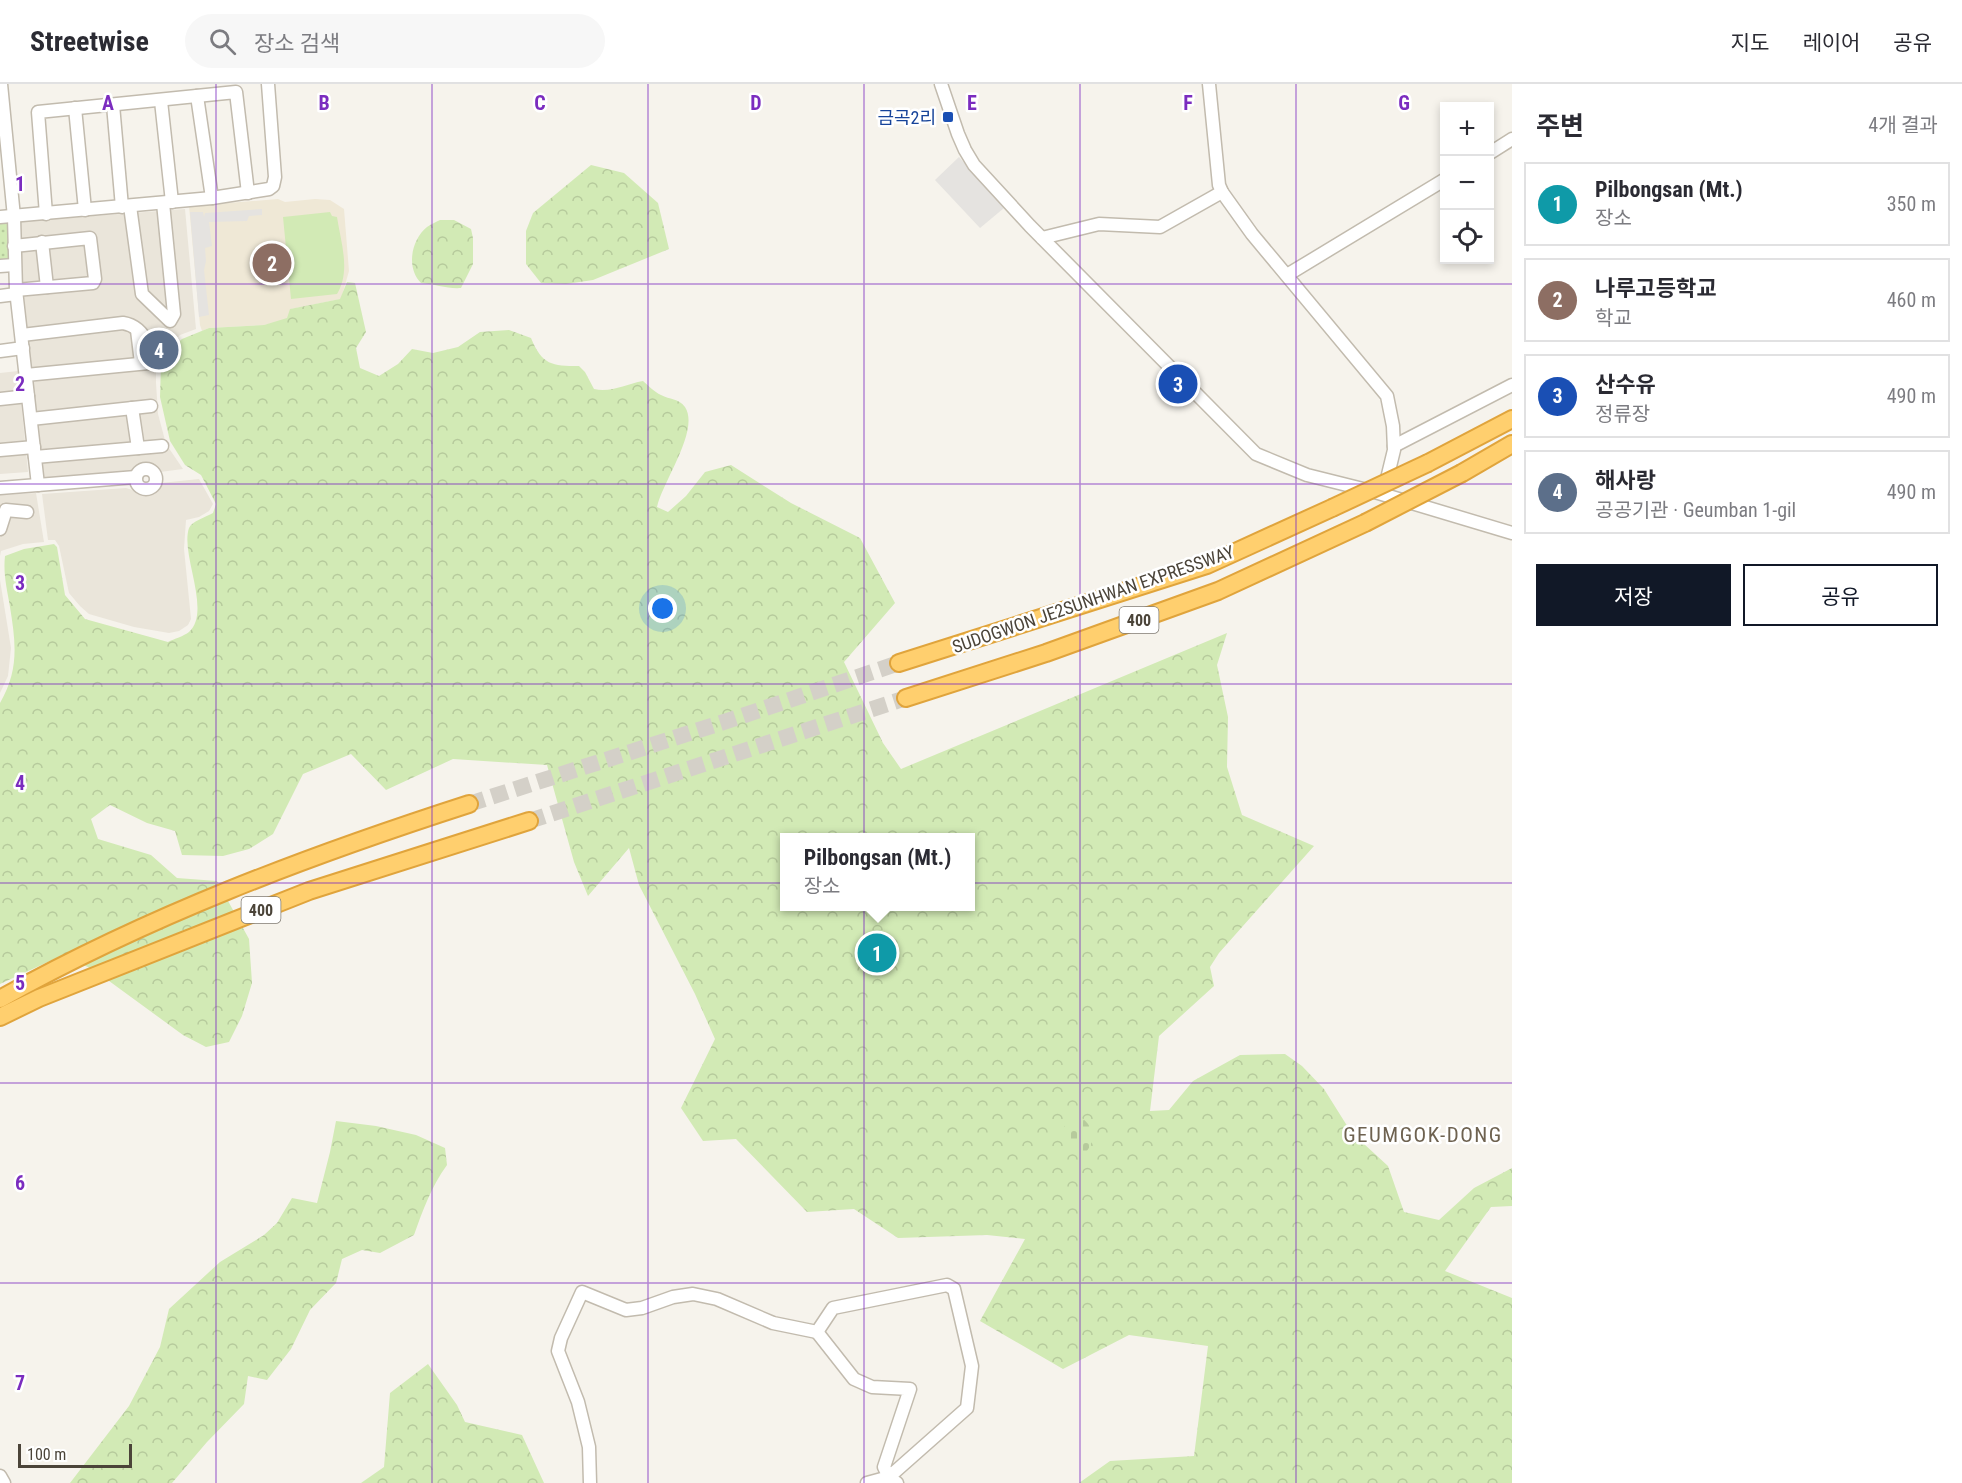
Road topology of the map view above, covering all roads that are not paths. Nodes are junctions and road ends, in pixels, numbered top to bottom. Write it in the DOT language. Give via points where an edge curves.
graph roads {
  1 [pos="1,84"];
  2 [pos="268,84"];
  3 [pos="941,84"];
  4 [pos="1209,84"];
  5 [pos="197,96"];
  6 [pos="161,100"];
  7 [pos="113,105"];
  8 [pos="75,108"];
  9 [pos="1512,139"];
  10 [pos="1494,150"];
  11 [pos="1440,182"];
  12 [pos="1222,192"];
  13 [pos="248,193"];
  14 [pos="212,198"];
  15 [pos="168,202"];
  16 [pos="126,206"];
  17 [pos="85,210"];
  18 [pos="46,214"];
  19 [pos="0,217"];
  20 [pos="14,217"];
  21 [pos="1042,238"];
  22 [pos="42,243"];
  23 [pos="14,246"];
  24 [pos="14,265"];
  25 [pos="0,266"];
  26 [pos="1287,275"];
  27 [pos="47,287"];
  28 [pos="16,292"];
  29 [pos="0,296"];
  30 [pos="137,330"];
  31 [pos="22,342"];
  32 [pos="148,344"];
  33 [pos="0,351"];
  34 [pos="26,375"];
  35 [pos="1512,385"];
  36 [pos="28,396"];
  37 [pos="0,399"];
  38 [pos="151,406"];
  39 [pos="132,408"];
  40 [pos="31,419"];
  41 [pos="1512,419"];
  42 [pos="1512,444"];
  43 [pos="162,446"];
  44 [pos="1394,446"];
  45 [pos="138,448"];
  46 [pos="0,450"];
  47 [pos="34,452"];
  48 [pos="136,477"];
  49 [pos="38,485"];
  50 [pos="0,488"];
  51 [pos="1383,494"];
  52 [pos="27,512"];
  53 [pos="0,529"];
  54 [pos="1512,533"];
  55 [pos="899,663"];
  56 [pos="906,698"];
  57 [pos="469,804"];
  58 [pos="529,821"];
  59 [pos="0,999"];
  60 [pos="0,1017"];
  61 [pos="817,1332"];
  62 [pos="0,1476"];
  63 [pos="893,1480"];
  64 [pos="4,1483"];
  65 [pos="590,1483"];
  66 [pos="867,1483"];
  1 -- 20 [label="street"];
  2 -- 13 [label="street" via="275,182 265,191"];
  3 -- 21 [label="street" via="958,134 974,165"];
  4 -- 12 [label="street"];
  5 -- 6 [label="street"];
  5 -- 13 [label="street" via="236,92"];
  5 -- 14 [label="street"];
  6 -- 7 [label="street"];
  6 -- 15 [label="street"];
  7 -- 8 [label="street"];
  7 -- 16 [label="street"];
  8 -- 17 [label="street"];
  8 -- 18 [label="street" via="38,112"];
  9 -- 10 [label="street"];
  11 -- 26 [label="street"];
  12 -- 21 [label="street" via="1160,227 1099,224"];
  12 -- 26 [label="street"];
  13 -- 14 [label="street"];
  14 -- 15 [label="street"];
  15 -- 16 [label="street"];
  15 -- 16 [label="street" via="174,314 170,321 142,294"];
  16 -- 17 [label="street"];
  17 -- 18 [label="street"];
  18 -- 20 [label="street"];
  19 -- 20 [label="street"];
  20 -- 23 [label="street"];
  21 -- 51 [label="street" via="1256,454 1307,475"];
  22 -- 23 [label="street"];
  22 -- 27 [label="street"];
  22 -- 27 [label="street" via="87,237 92,241 95,281"];
  23 -- 24 [label="street"];
  24 -- 25 [label="street"];
  24 -- 28 [label="street"];
  26 -- 44 [label="street" via="1387,396"];
  27 -- 28 [label="street"];
  28 -- 29 [label="street"];
  28 -- 31 [label="street"];
  30 -- 31 [label="street" via="132,324 123,323"];
  30 -- 32 [label="street"];
  30 -- 34 [label="street" via="145,363"];
  31 -- 33 [label="street"];
  31 -- 34 [label="street"];
  34 -- 36 [label="street"];
  35 -- 44 [label="street"];
  36 -- 37 [label="street"];
  36 -- 40 [label="street"];
  38 -- 39 [label="street"];
  39 -- 40 [label="street"];
  39 -- 45 [label="street"];
  40 -- 47 [label="street"];
  41 -- 55 [label="highway, SUDOGWON JE2SUNHWAN EXPRESSWAY / 400, bridge" via="1428,463 1207,565"];
  42 -- 56 [label="highway, SUDOGWON JE2SUNHWAN EXPRESSWAY / 400, bridge" via="1365,523 1218,591"];
  43 -- 45 [label="street"];
  44 -- 51 [label="street"];
  45 -- 47 [label="street"];
  46 -- 47 [label="street"];
  47 -- 49 [label="street"];
  48 -- 49 [label="street"];
  49 -- 50 [label="street"];
  51 -- 54 [label="street"];
  52 -- 53 [label="street" via="6,510"];
  57 -- 59 [label="highway, 400" via="228,890"];
  58 -- 60 [label="highway, 400" via="309,891"];
  61 -- 63 [label="street" via="854,1379 872,1387 910,1389 885,1467"];
  61 -- 63 [label="street" via="833,1308 947,1285 954,1288 972,1366 968,1408"];
  61 -- 65 [label="street" via="773,1323 717,1299 693,1294 626,1310 582,1292 558,1351 578,1402 589,1447"];
  62 -- 64 [label="street"];
  63 -- 66 [label="street"];
}
